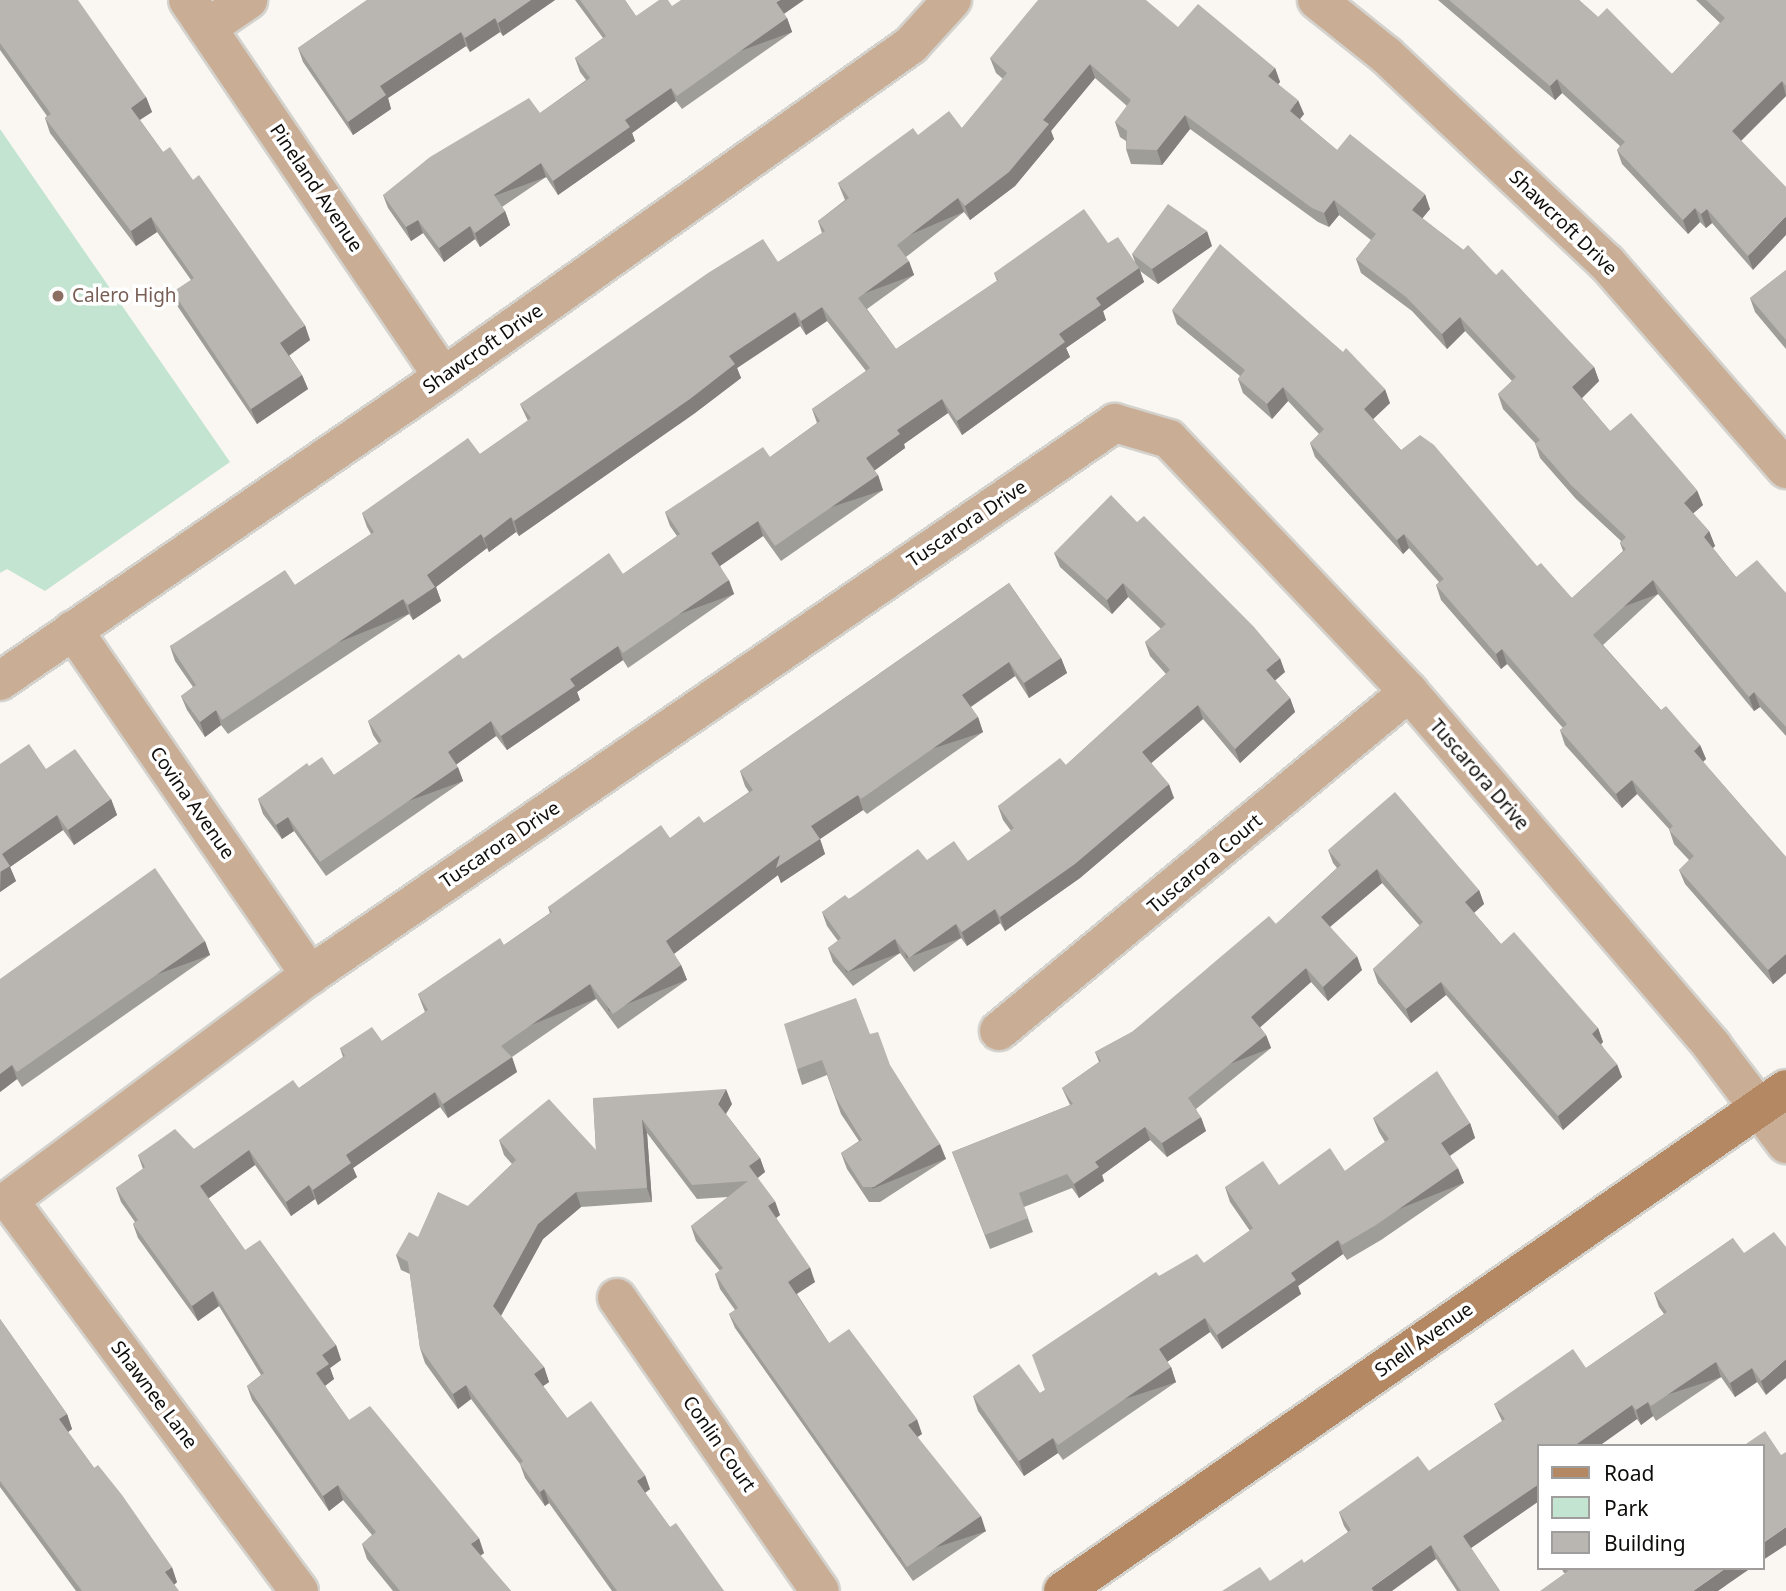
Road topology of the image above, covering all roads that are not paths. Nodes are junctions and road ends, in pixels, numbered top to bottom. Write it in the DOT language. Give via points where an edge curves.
graph roads {
  1 [pos="248,0"];
  2 [pos="952,0"];
  3 [pos="1317,0"];
  4 [pos="197,14"];
  5 [pos="443,377"];
  6 [pos="1786,470"];
  7 [pos="72,630"];
  8 [pos="0,681"];
  9 [pos="1409,692"];
  10 [pos="310,975"];
  11 [pos="999,1031"];
  12 [pos="1772,1099"];
  13 [pos="1786,1144"];
  14 [pos="9,1200"];
  15 [pos="617,1298"];
  16 [pos="299,1591"];
  17 [pos="820,1591"];
  18 [pos="1063,1591"];
  1 -- 4 [label="street"];
  2 -- 5 [label="street, Shawcroft Drive" via="911,45"];
  3 -- 6 [label="street, Shawcroft Drive" via="1386,55 1607,263"];
  4 -- 5 [label="street, Pineland Avenue"];
  5 -- 7 [label="street, Shawcroft Drive"];
  7 -- 8 [label="street, Shawcroft Drive"];
  7 -- 10 [label="street, Covina Avenue"];
  9 -- 10 [label="street, Tuscarora Drive" via="1169,439 1115,423"];
  9 -- 11 [label="street, Tuscarora Court"];
  9 -- 12 [label="street, Tuscarora Drive" via="1712,1046"];
  10 -- 14 [label="street, Tuscarora Drive"];
  12 -- 13 [label="street, Tuscarora Drive"];
  12 -- 18 [label="main road, Snell Avenue"];
  14 -- 16 [label="street, Shawnee Lane"];
  15 -- 17 [label="street, Conlin Court"];
}
